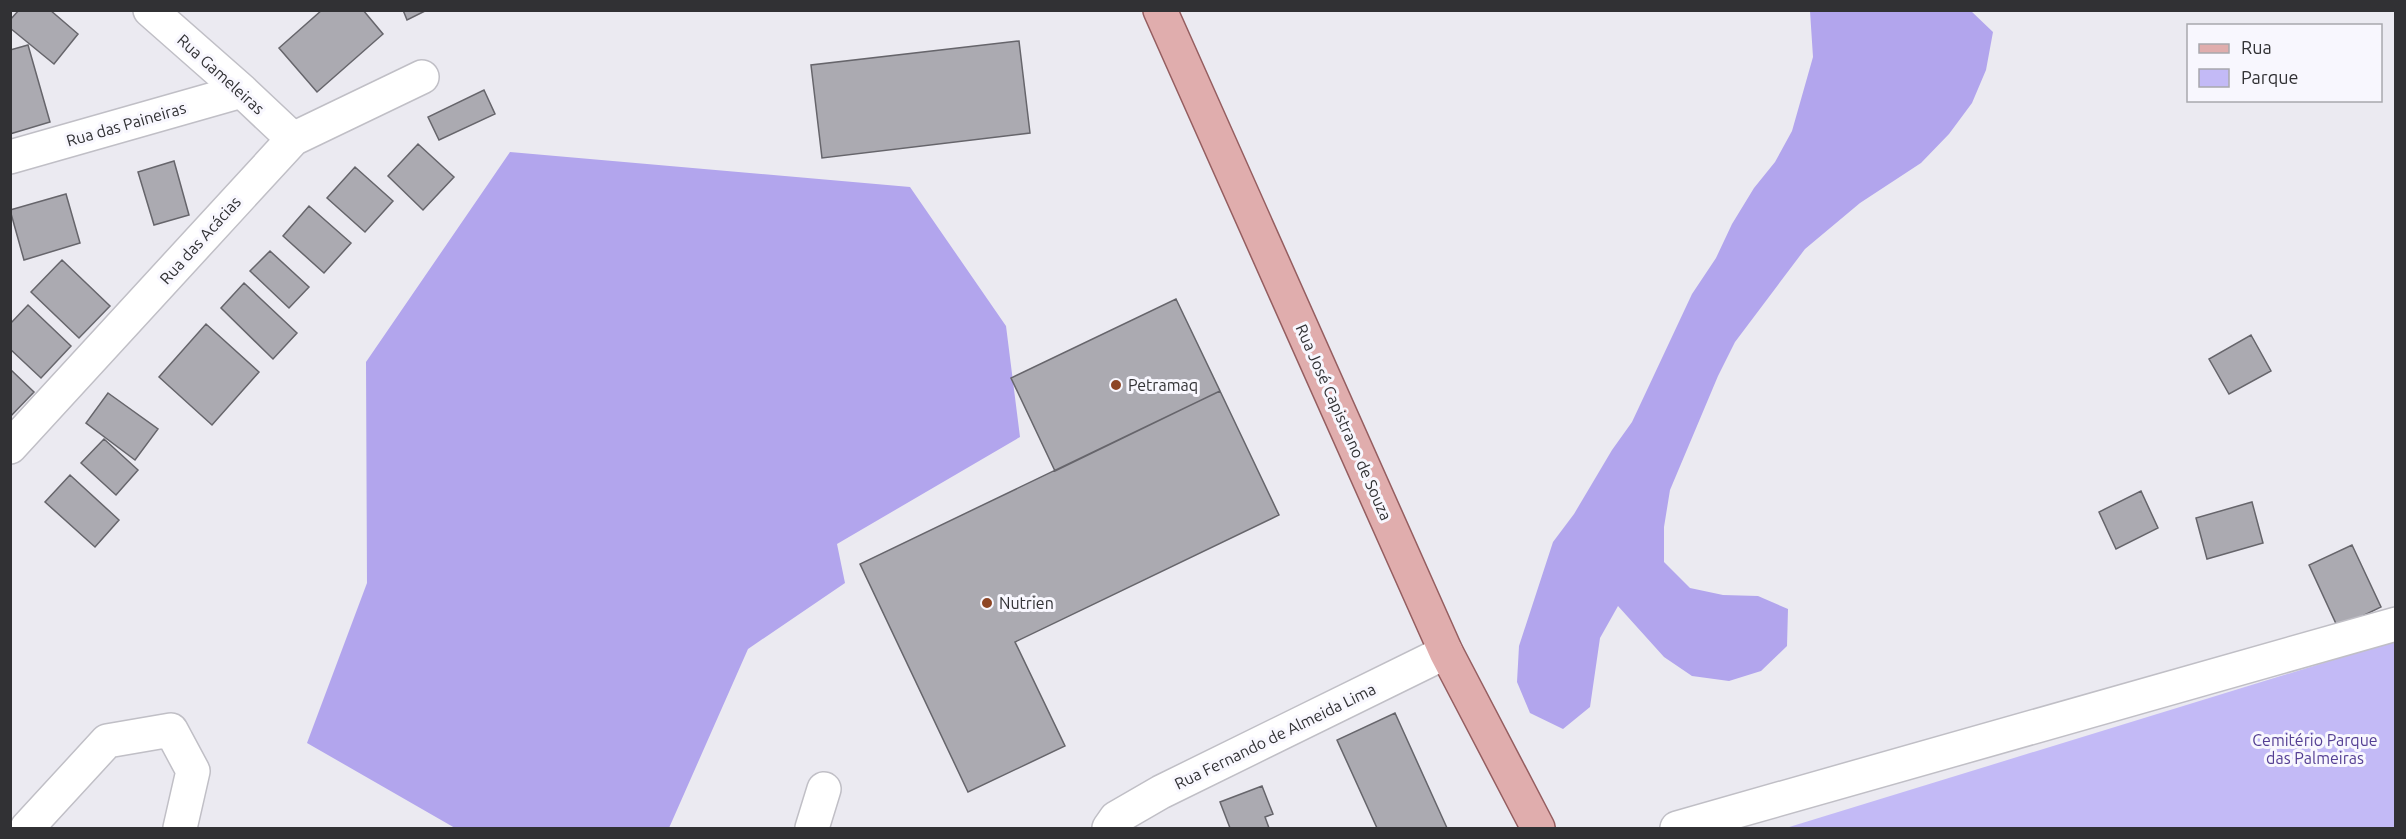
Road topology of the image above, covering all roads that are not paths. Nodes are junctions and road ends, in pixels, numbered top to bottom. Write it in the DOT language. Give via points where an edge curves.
graph roads {
  1 [pos="150,10"];
  2 [pos="1160,10"];
  3 [pos="422,77"];
  4 [pos="242,91"];
  5 [pos="292,139"];
  6 [pos="10,157"];
  7 [pos="10,447"];
  8 [pos="2396,624"];
  9 [pos="1446,652"];
  10 [pos="824,789"];
  11 [pos="27,828"];
  12 [pos="180,828"];
  13 [pos="812,828"];
  14 [pos="1109,828"];
  15 [pos="1538,828"];
  16 [pos="1677,828"];
  1 -- 4 [label="street, Rua Gameleiras"];
  2 -- 9 [label="main road, Rua José Capistrano de Souza"];
  3 -- 5 [label="street, Rua das Acácias"];
  4 -- 5 [label="street, Rua Gameleiras"];
  4 -- 6 [label="street, Rua das Paineiras"];
  5 -- 7 [label="street, Rua das Acácias"];
  8 -- 16 [label="street"];
  9 -- 14 [label="street, Rua Fernando de Almeida Lima" via="1161,792 1116,818"];
  9 -- 15 [label="main road, Rua José Capistrano de Souza"];
  10 -- 13 [label="street"];
  11 -- 12 [label="street" via="107,741 171,730 193,771"];
}
